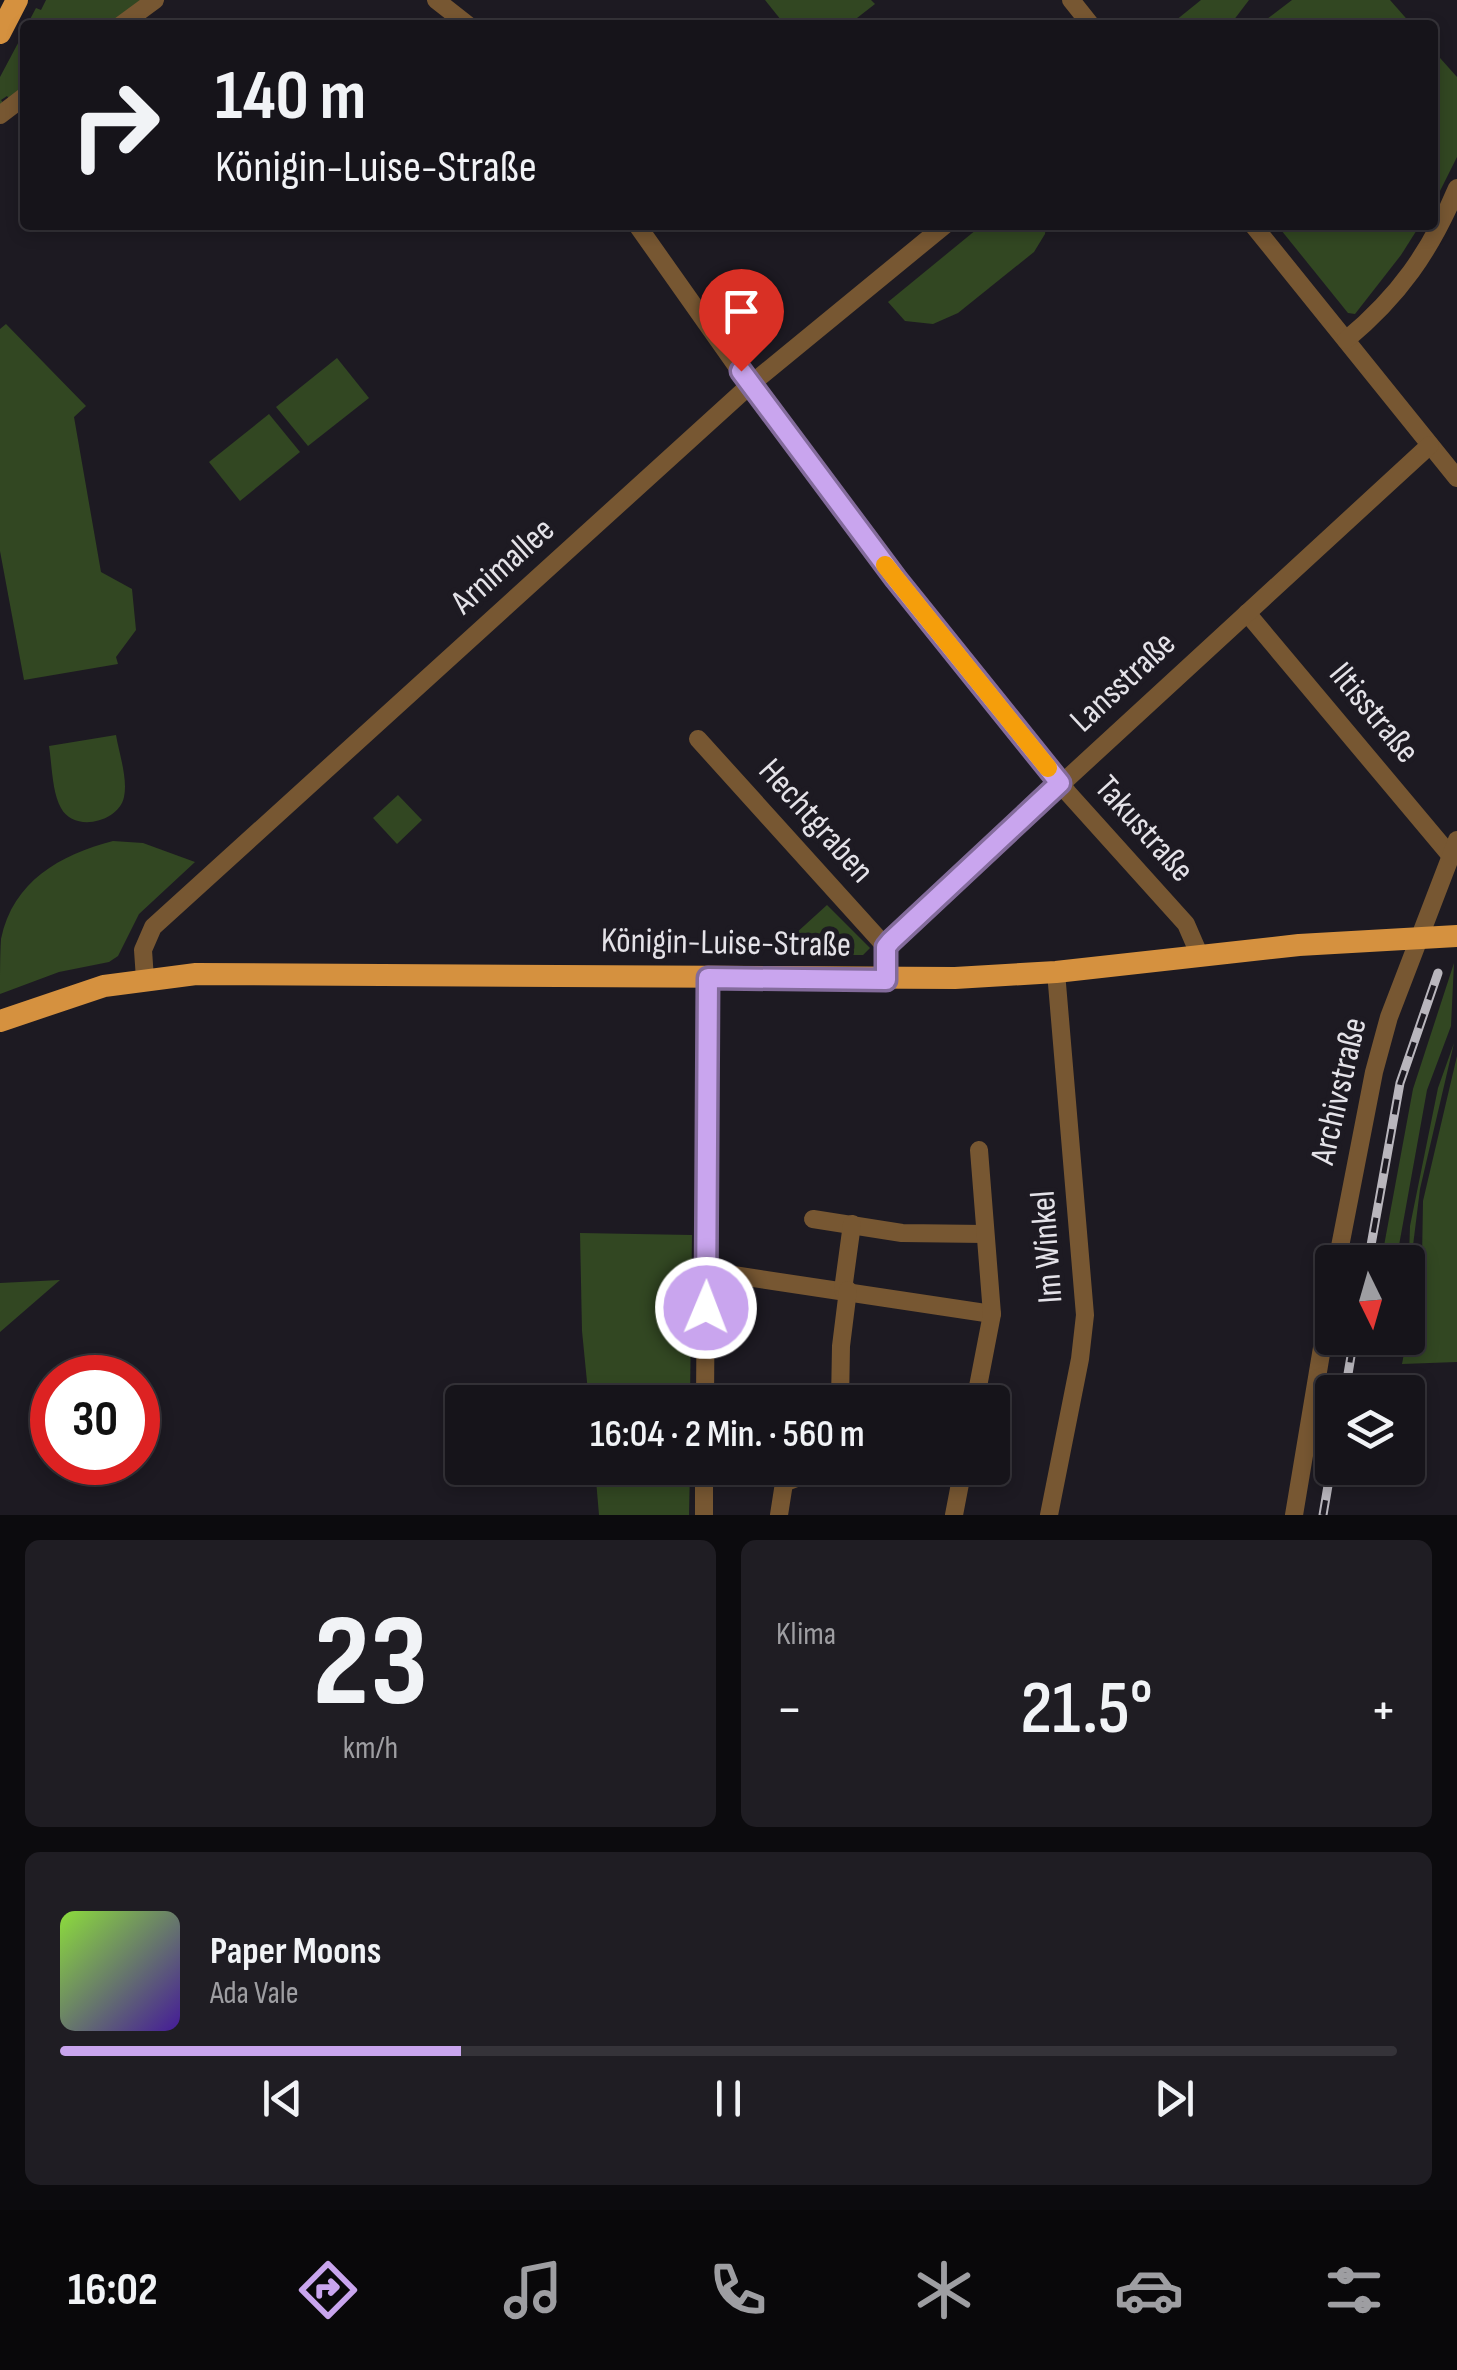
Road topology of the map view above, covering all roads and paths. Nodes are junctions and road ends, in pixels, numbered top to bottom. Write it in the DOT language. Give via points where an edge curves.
graph roads {
  1 [pos="17,0"];
  2 [pos="155,0"];
  3 [pos="436,0"];
  4 [pos="1071,0"];
  5 [pos="128,20"];
  6 [pos="462,20"];
  7 [pos="1087,20"];
  8 [pos="0,33"];
  9 [pos="20,100"];
  10 [pos="0,115"];
  11 [pos="1457,188"];
  12 [pos="1438,227"];
  13 [pos="641,230"];
  14 [pos="938,230"];
  15 [pos="1256,230"];
  16 [pos="1437,230"];
  17 [pos="1346,340"];
  18 [pos="750,385"];
  19 [pos="1430,444"];
  20 [pos="1457,478"];
  21 [pos="1247,612"];
  22 [pos="698,739"];
  23 [pos="1060,783"];
  24 [pos="1454,847"];
  25 [pos="1457,936"];
  26 [pos="1417,938"];
  27 [pos="886,947"];
  28 [pos="1199,954"];
  29 [pos="1056,972"];
  30 [pos="708,978"];
  31 [pos="145,979"];
  32 [pos="886,980"];
  33 [pos="0,1020"];
  34 [pos="979,1150"];
  35 [pos="812,1219"];
  36 [pos="852,1224"];
  37 [pos="985,1234"];
  38 [pos="1340,1245"];
  39 [pos="707,1272"];
  40 [pos="846,1290"];
  41 [pos="992,1314"];
  42 [pos="1321,1355"];
  43 [pos="705,1385"];
  44 [pos="840,1385"];
  45 [pos="978,1385"];
  46 [pos="704,1485"];
  47 [pos="784,1485"];
  48 [pos="960,1485"];
  49 [pos="704,1515"];
  50 [pos="779,1515"];
  51 [pos="954,1515"];
  52 [pos="1049,1515"];
  53 [pos="1294,1515"];
  1 -- 8 [label="main road"];
  2 -- 5 [label="street"];
  3 -- 6 [label="street"];
  4 -- 7 [label="street"];
  9 -- 10 [label="street"];
  11 -- 12 [label="street"];
  13 -- 18 [label="street, Takustraße"];
  14 -- 18 [label="street, Arnimallee"];
  15 -- 17 [label="street"];
  16 -- 17 [label="street" via="1386,303"];
  17 -- 19 [label="street"];
  18 -- 23 [label="street, Takustraße"];
  18 -- 31 [label="street, Arnimallee" via="153,927 142,950"];
  19 -- 20 [label="street"];
  19 -- 21 [label="street, Lansstraße"];
  21 -- 23 [label="street, Lansstraße"];
  21 -- 24 [label="street, Iltisstraße"];
  22 -- 27 [label="street, Hechtgraben"];
  23 -- 27 [label="street, Lansstraße"];
  23 -- 28 [label="street, Takustraße" via="1186,924"];
  24 -- 26 [label="street, Archivstraße"];
  25 -- 26 [label="main road, Königin-Luise-Straße"];
  26 -- 28 [label="main road, Königin-Luise-Straße"];
  26 -- 38 [label="street, Archivstraße" via="1374,1072"];
  27 -- 32 [label="street"];
  28 -- 29 [label="main road, Königin-Luise-Straße"];
  29 -- 32 [label="main road, Königin-Luise-Straße"];
  29 -- 52 [label="street, Im Winkel" via="1086,1315"];
  30 -- 31 [label="main road, Königin-Luise-Straße" via="248,973"];
  30 -- 32 [label="main road, Königin-Luise-Straße"];
  30 -- 39 [label="street"];
  31 -- 33 [label="main road, Königin-Luise-Straße" via="74,993"];
  34 -- 37 [label="street"];
  35 -- 36 [label="street"];
  36 -- 37 [label="street"];
  36 -- 40 [label="street"];
  37 -- 41 [label="street"];
  39 -- 40 [label="street"];
  39 -- 43 [label="street"];
  40 -- 41 [label="street"];
  40 -- 44 [label="street"];
  41 -- 45 [label="street"];
  42 -- 53 [label="street"];
  46 -- 49 [label="street"];
  47 -- 50 [label="street"];
  48 -- 51 [label="street"];
}
